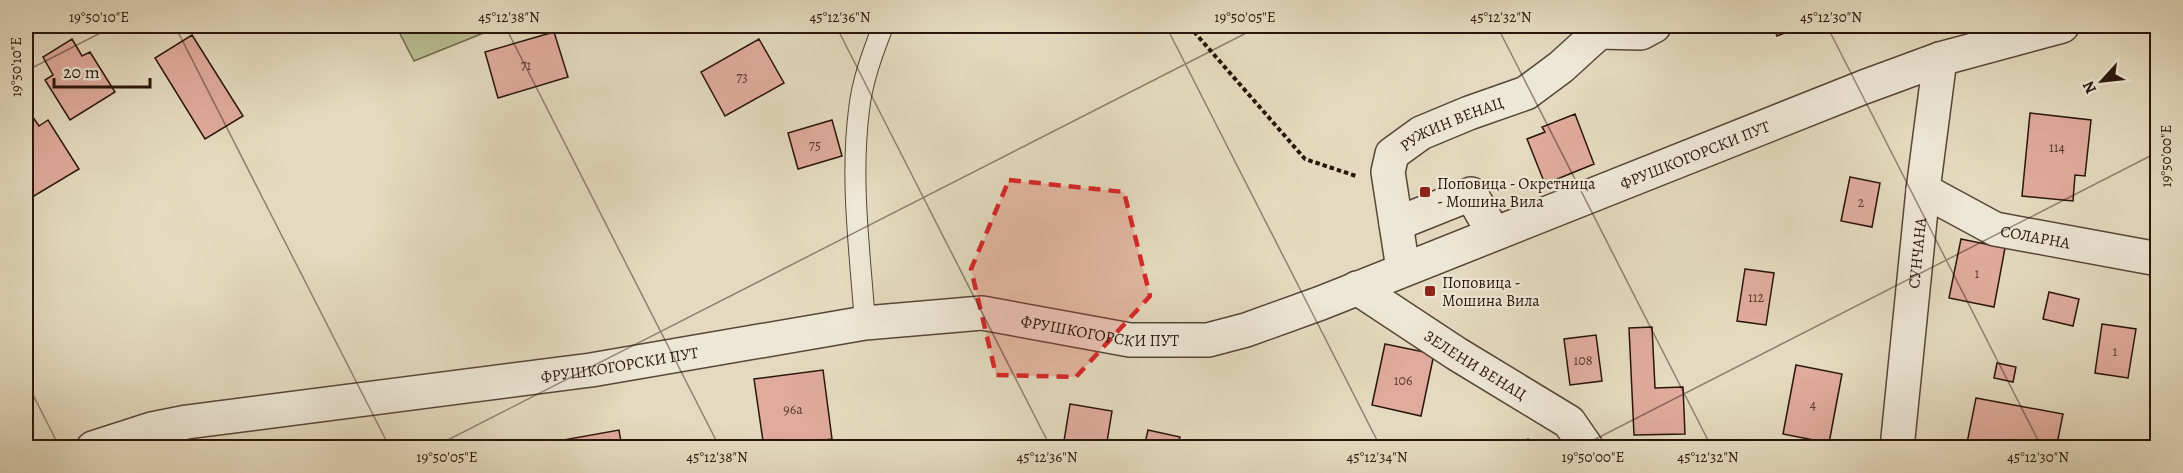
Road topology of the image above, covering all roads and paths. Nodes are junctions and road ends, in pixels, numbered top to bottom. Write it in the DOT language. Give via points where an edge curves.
graph roads {
  1 [pos="883,26"];
  2 [pos="1189,26"];
  3 [pos="1654,26"];
  4 [pos="2062,26"];
  5 [pos="1602,29"];
  6 [pos="1940,59"];
  7 [pos="1390,187"];
  8 [pos="1923,190"];
  9 [pos="1396,224"];
  10 [pos="1494,234"];
  11 [pos="2157,259"];
  12 [pos="1403,269"];
  13 [pos="1357,288"];
  14 [pos="865,323"];
  15 [pos="93,447"];
  16 [pos="1587,447"];
  17 [pos="1897,447"];
  1 -- 14 [label="lane" via="872,53 859,109 855,184"];
  2 -- 7 [label="path" via="1305,159"];
  3 -- 5 [label="street" via="1641,33"];
  4 -- 6 [label="street, ФРУШКОГОРСКИ ПУТ"];
  5 -- 7 [label="street, РУЖИН ВЕНАЦ" via="1526,93 1421,134 1392,154"];
  6 -- 8 [label="street, СУНЧАНА"];
  6 -- 10 [label="street, ФРУШКОГОРСКИ ПУТ"];
  7 -- 9 [label="street, РУЖИН ВЕНАЦ"];
  8 -- 11 [label="street, СОЛАРНА" via="1995,229"];
  8 -- 17 [label="street, СУНЧАНА"];
  9 -- 10 [label="street" via="1471,194"];
  9 -- 12 [label="street, РУЖИН ВЕНАЦ"];
  10 -- 12 [label="street, ФРУШКОГОРСКИ ПУТ"];
  12 -- 13 [label="street, ФРУШКОГОРСКИ ПУТ"];
  13 -- 14 [label="street, ФРУШКОГОРСКИ ПУТ" via="1245,330 1208,339 1130,340 982,313"];
  13 -- 16 [label="street, ЗЕЛЕНИ ВЕНАЦ" via="1569,422"];
  14 -- 15 [label="street, ФРУШКОГОРСКИ ПУТ" via="591,370 187,422"];
}
